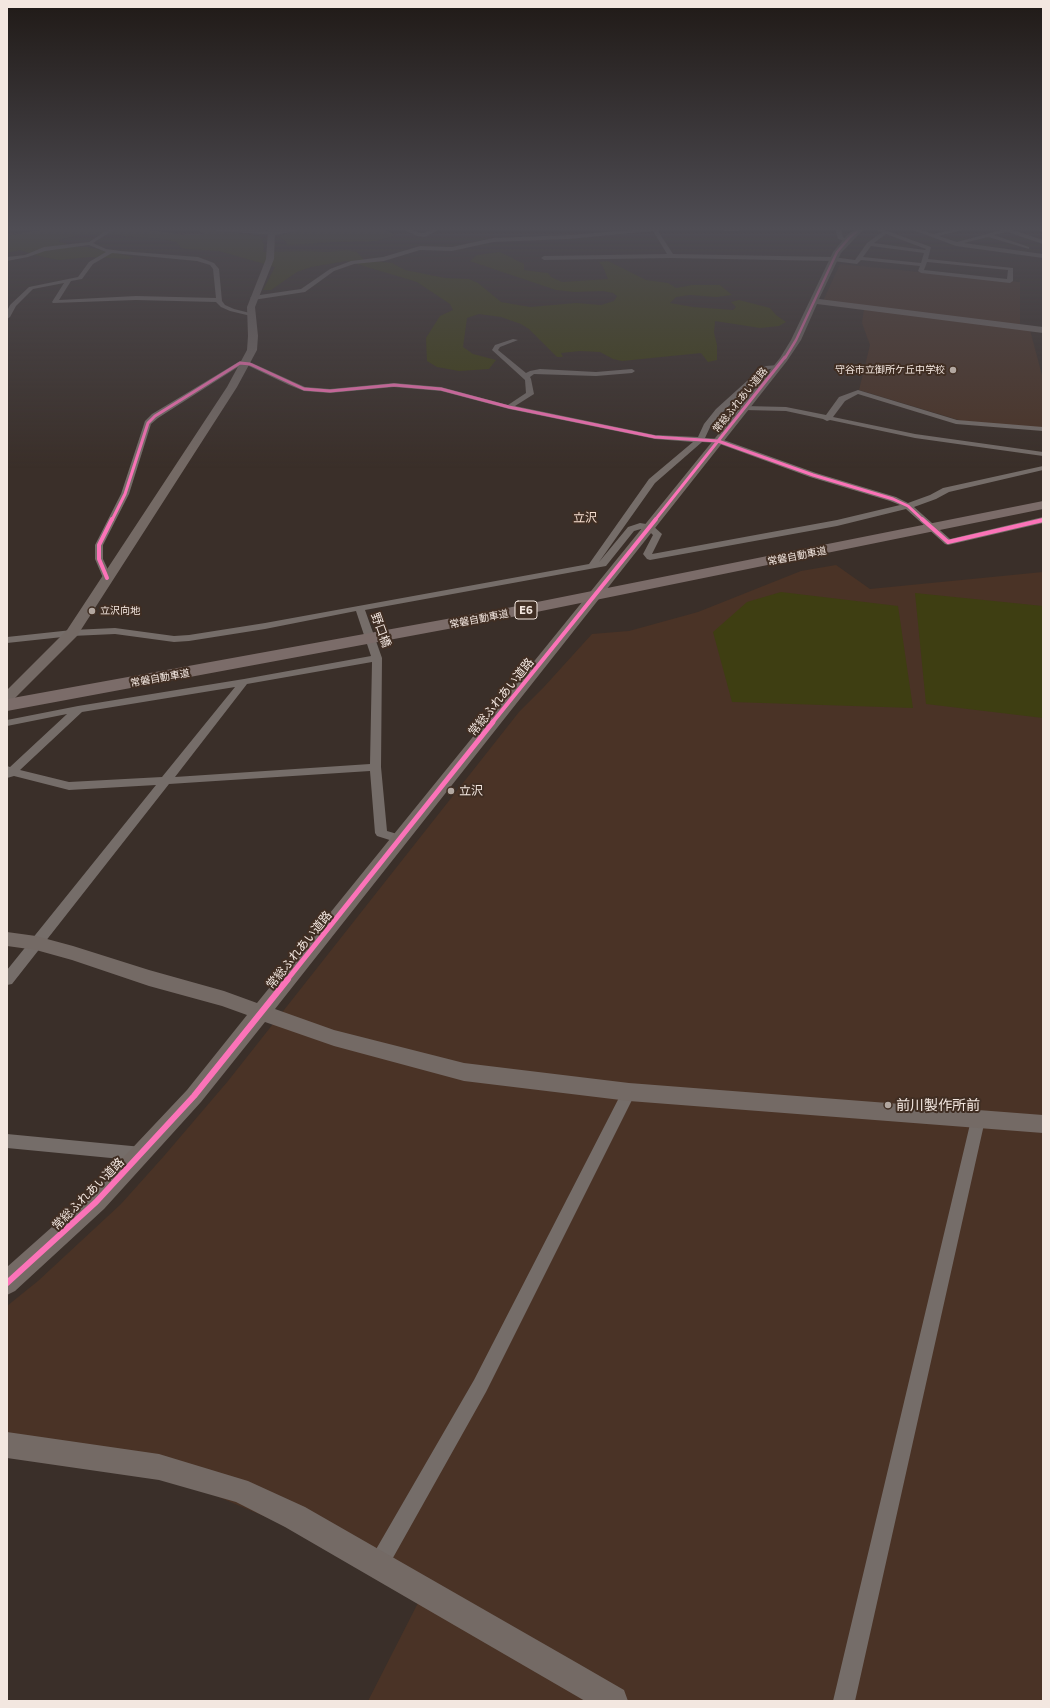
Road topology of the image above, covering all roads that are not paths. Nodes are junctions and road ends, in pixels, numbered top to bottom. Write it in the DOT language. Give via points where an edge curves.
graph roads {
  1 [pos="229,309"];
  2 [pos="252,309"];
  3 [pos="811,309"];
  4 [pos="869,309"];
  5 [pos="251,314"];
  6 [pos="1043,330"];
  7 [pos="515,340"];
  8 [pos="244,364"];
  9 [pos="778,367"];
  10 [pos="632,370"];
  11 [pos="525,376"];
  12 [pos="509,407"];
  13 [pos="745,408"];
  14 [pos="827,419"];
  15 [pos="1043,429"];
  16 [pos="701,440"];
  17 [pos="718,441"];
  18 [pos="1043,454"];
  19 [pos="1043,468"];
  20 [pos="1043,494"];
  21 [pos="908,506"];
  22 [pos="1043,506"];
  23 [pos="1043,520"];
  24 [pos="649,527"];
  25 [pos="592,566"];
  26 [pos="107,578"];
  27 [pos="360,610"];
  28 [pos="72,633"];
  29 [pos="7,640"];
  30 [pos="377,658"];
  31 [pos="244,682"];
  32 [pos="7,691"];
  33 [pos="7,698"];
  34 [pos="7,705"];
  35 [pos="78,709"];
  36 [pos="7,723"];
  37 [pos="375,767"];
  38 [pos="8,772"];
  39 [pos="164,781"];
  40 [pos="400,839"];
  41 [pos="7,938"];
  42 [pos="36,943"];
  43 [pos="7,980"];
  44 [pos="261,1013"];
  45 [pos="629,1092"];
  46 [pos="978,1120"];
  47 [pos="1043,1124"];
  48 [pos="7,1141"];
  49 [pos="142,1154"];
  50 [pos="7,1283"];
  51 [pos="7,1445"];
  52 [pos="378,1565"];
  53 [pos="613,1701"];
  54 [pos="844,1701"];
  1 -- 5 [label="street"];
  2 -- 5 [label="street"];
  3 -- 9 [label="street, 常総ふれあい道路" via="792,349"];
  4 -- 6 [label="street"];
  5 -- 8 [label="street" via="253,344"];
  7 -- 11 [label="street" via="497,346 495,350"];
  8 -- 12 [label="street" via="250,364 304,389 330,391 406,385 441,389"];
  8 -- 26 [label="street" via="232,387"];
  8 -- 26 [label="street" via="240,363 155,416 148,423 125,494 99,545 99,559"];
  9 -- 13 [label="street, 常総ふれあい道路"];
  9 -- 16 [label="street" via="768,367 760,372 719,411 708,424"];
  10 -- 11 [label="street" via="596,374 540,371"];
  11 -- 12 [label="street" via="528,379 530,394"];
  12 -- 16 [label="street" via="655,437"];
  13 -- 14 [label="street" via="786,409"];
  13 -- 17 [label="street, 常総ふれあい道路"];
  14 -- 15 [label="street" via="842,399 858,392 956,422"];
  14 -- 18 [label="street" via="915,436"];
  16 -- 17 [label="street"];
  16 -- 25 [label="street" via="652,481"];
  17 -- 21 [label="street"];
  17 -- 24 [label="street, 常総ふれあい道路"];
  19 -- 21 [label="street" via="946,490"];
  20 -- 32 [label="highway, 常磐自動車道 / E6" via="500,601"];
  21 -- 23 [label="street" via="948,542"];
  21 -- 24 [label="street" via="837,523 650,557 647,554 658,534"];
  22 -- 34 [label="highway, 常磐自動車道 / E6" via="523,610"];
  24 -- 25 [label="street" via="631,529 603,564"];
  24 -- 40 [label="street, 常総ふれあい道路"];
  25 -- 27 [label="street"];
  26 -- 28 [label="street"];
  27 -- 28 [label="street" via="189,638 174,639 115,631"];
  27 -- 30 [label="street, 野口橋"];
  28 -- 29 [label="street"];
  28 -- 33 [label="street"];
  30 -- 31 [label="street"];
  30 -- 37 [label="street"];
  31 -- 35 [label="street"];
  31 -- 39 [label="street"];
  35 -- 36 [label="street"];
  35 -- 38 [label="street"];
  37 -- 39 [label="street"];
  37 -- 40 [label="street" via="382,833"];
  38 -- 39 [label="street" via="69,786"];
  39 -- 42 [label="street"];
  40 -- 44 [label="street, 常総ふれあい道路"];
  41 -- 42 [label="street"];
  42 -- 43 [label="street"];
  42 -- 44 [label="street" via="224,999"];
  44 -- 45 [label="street" via="334,1038 464,1072"];
  44 -- 49 [label="street, 常総ふれあい道路" via="194,1096"];
  45 -- 46 [label="street"];
  45 -- 52 [label="street" via="480,1386"];
  46 -- 47 [label="street"];
  46 -- 54 [label="street"];
  48 -- 49 [label="street"];
  49 -- 50 [label="street, 常総ふれあい道路" via="96,1202"];
  51 -- 52 [label="street" via="159,1467 239,1490 295,1517"];
  52 -- 53 [label="street"];
}
